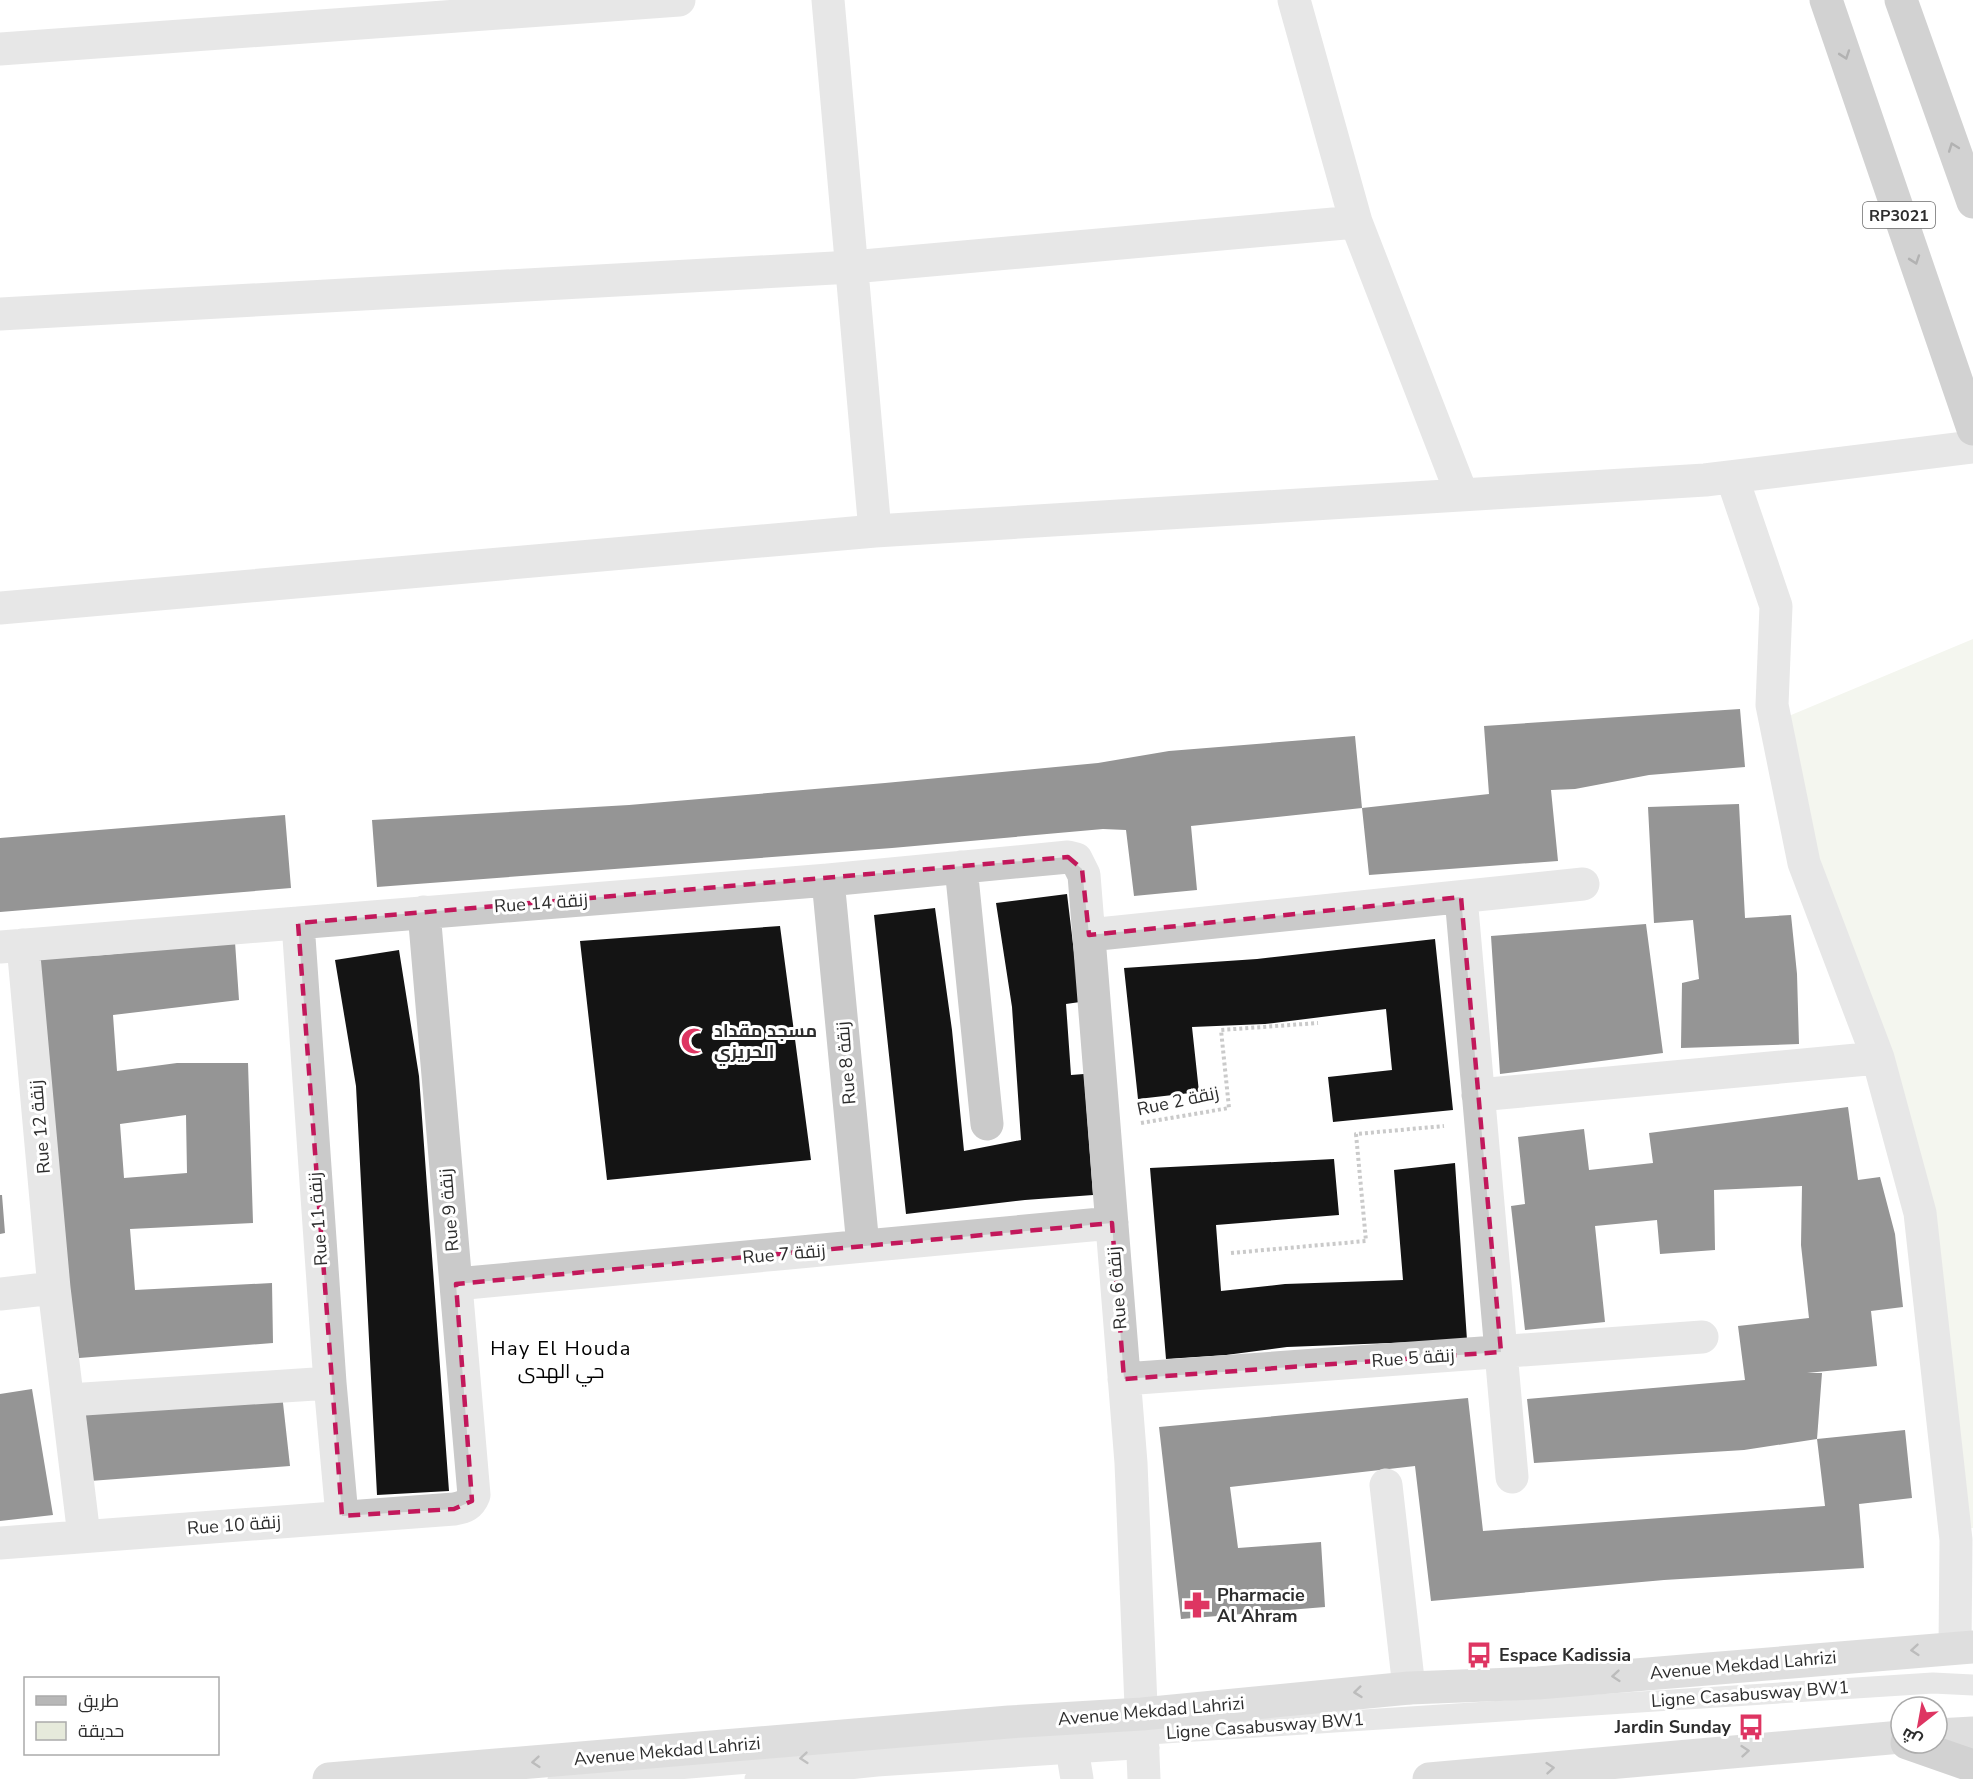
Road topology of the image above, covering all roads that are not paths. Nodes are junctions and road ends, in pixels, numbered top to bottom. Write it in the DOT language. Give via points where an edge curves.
graph roads {
  1 [pos="679,0"];
  2 [pos="828,0"];
  3 [pos="1294,0"];
  4 [pos="1826,0"];
  5 [pos="1901,0"];
  6 [pos="0,49"];
  7 [pos="1973,202"];
  8 [pos="1356,222"];
  9 [pos="852,267"];
  10 [pos="0,314"];
  11 [pos="1973,429"];
  12 [pos="1973,447"];
  13 [pos="1732,477"];
  14 [pos="1462,495"];
  15 [pos="875,531"];
  16 [pos="0,608"];
  17 [pos="1080,863"];
  18 [pos="961,867"];
  19 [pos="828,880"];
  20 [pos="1583,884"];
  21 [pos="1461,897"];
  22 [pos="424,912"];
  23 [pos="298,922"];
  24 [pos="1089,935"];
  25 [pos="12,946"];
  26 [pos="1878,1058"];
  27 [pos="1479,1109"];
  28 [pos="987,1124"];
  29 [pos="1112,1223"];
  30 [pos="863,1246"];
  31 [pos="456,1284"];
  32 [pos="44,1289"];
  33 [pos="0,1294"];
  34 [pos="1702,1337"];
  35 [pos="1501,1352"];
  36 [pos="1124,1379"];
  37 [pos="330,1383"];
  38 [pos="69,1400"];
  39 [pos="1512,1477"];
  40 [pos="1386,1485"];
  41 [pos="467,1506"];
  42 [pos="342,1516"];
  43 [pos="84,1536"];
  44 [pos="0,1543"];
  45 [pos="1964,1647"];
  46 [pos="1973,1685"];
  47 [pos="1409,1688"];
  48 [pos="1973,1698"];
  49 [pos="1973,1733"];
  50 [pos="1949,1734"];
  51 [pos="1889,1741"];
  52 [pos="1143,1744"];
  53 [pos="1072,1747"];
  54 [pos="1942,1755"];
  55 [pos="1973,1766"];
  56 [pos="329,1779"];
  57 [pos="558,1779"];
  58 [pos="755,1779"];
  59 [pos="1429,1779"];
  1 -- 6 [label="street"];
  2 -- 9 [label="street"];
  3 -- 8 [label="street"];
  4 -- 11 [label="highway, RP3021, one-way"];
  7 -- 5 [label="highway, one-way"];
  8 -- 9 [label="street"];
  8 -- 14 [label="street"];
  9 -- 10 [label="street"];
  9 -- 15 [label="street"];
  12 -- 13 [label="street"];
  13 -- 14 [label="street"];
  13 -- 26 [label="street" via="1776,606 1772,705 1804,863"];
  14 -- 15 [label="street"];
  15 -- 16 [label="street"];
  17 -- 18 [label="street, Rue 14 زنقة" via="1068,856"];
  17 -- 24 [label="street, Rue 6 زنقة"];
  18 -- 19 [label="street, Rue 14 زنقة"];
  18 -- 28 [label="street"];
  19 -- 22 [label="street, Rue 14 زنقة"];
  19 -- 30 [label="street, Rue 8 زنقة"];
  20 -- 21 [label="street"];
  21 -- 24 [label="street"];
  21 -- 27 [label="street"];
  22 -- 23 [label="street, Rue 14 زنقة"];
  22 -- 31 [label="street, Rue 9 زنقة"];
  23 -- 25 [label="street, Rue 14 زنقة"];
  23 -- 37 [label="street, Rue 11 زنقة"];
  24 -- 29 [label="street, Rue 6 زنقة"];
  25 -- 32 [label="street, Rue 12 زنقة"];
  26 -- 27 [label="street"];
  26 -- 45 [label="street" via="1920,1214"];
  27 -- 35 [label="street"];
  29 -- 30 [label="street, Rue 7 زنقة"];
  29 -- 36 [label="street, Rue 6 زنقة"];
  30 -- 31 [label="street, Rue 7 زنقة"];
  31 -- 41 [label="street, Rue 9 زنقة" via="474,1495"];
  32 -- 33 [label="street"];
  32 -- 38 [label="street, Rue 12 زنقة"];
  34 -- 35 [label="street, Rue 5 زنقة"];
  35 -- 36 [label="street, Rue 5 زنقة"];
  35 -- 39 [label="street"];
  36 -- 52 [label="street, Rue 6 زنقة"];
  37 -- 38 [label="street"];
  37 -- 42 [label="street, Rue 11 زنقة"];
  38 -- 43 [label="street, Rue 12 زنقة"];
  40 -- 47 [label="street"];
  41 -- 42 [label="street, Rue 10 زنقة"];
  42 -- 43 [label="street, Rue 10 زنقة"];
  43 -- 44 [label="street, Rue 10 زنقة"];
  45 -- 47 [label="main road, Avenue Mekdad Lahrizi, one-way" via="1538,1683"];
  46 -- 52 [label="lane, Ligne Casabusway BW1" via="1933,1683"];
  47 -- 52 [label="main road, Avenue Mekdad Lahrizi, one-way"];
  48 -- 52 [label="lane, Ligne Casabusway BW1" via="1875,1698"];
  49 -- 50 [label="main road"];
  59 -- 51 [label="main road, one-way"];
  52 -- 53 [label="main road, Avenue Mekdad Lahrizi"];
  53 -- 56 [label="main road, Avenue Mekdad Lahrizi, one-way"];
  53 -- 57 [label="lane, one-way"];
  53 -- 58 [label="lane"];
  54 -- 55 [label="highway"];
}
